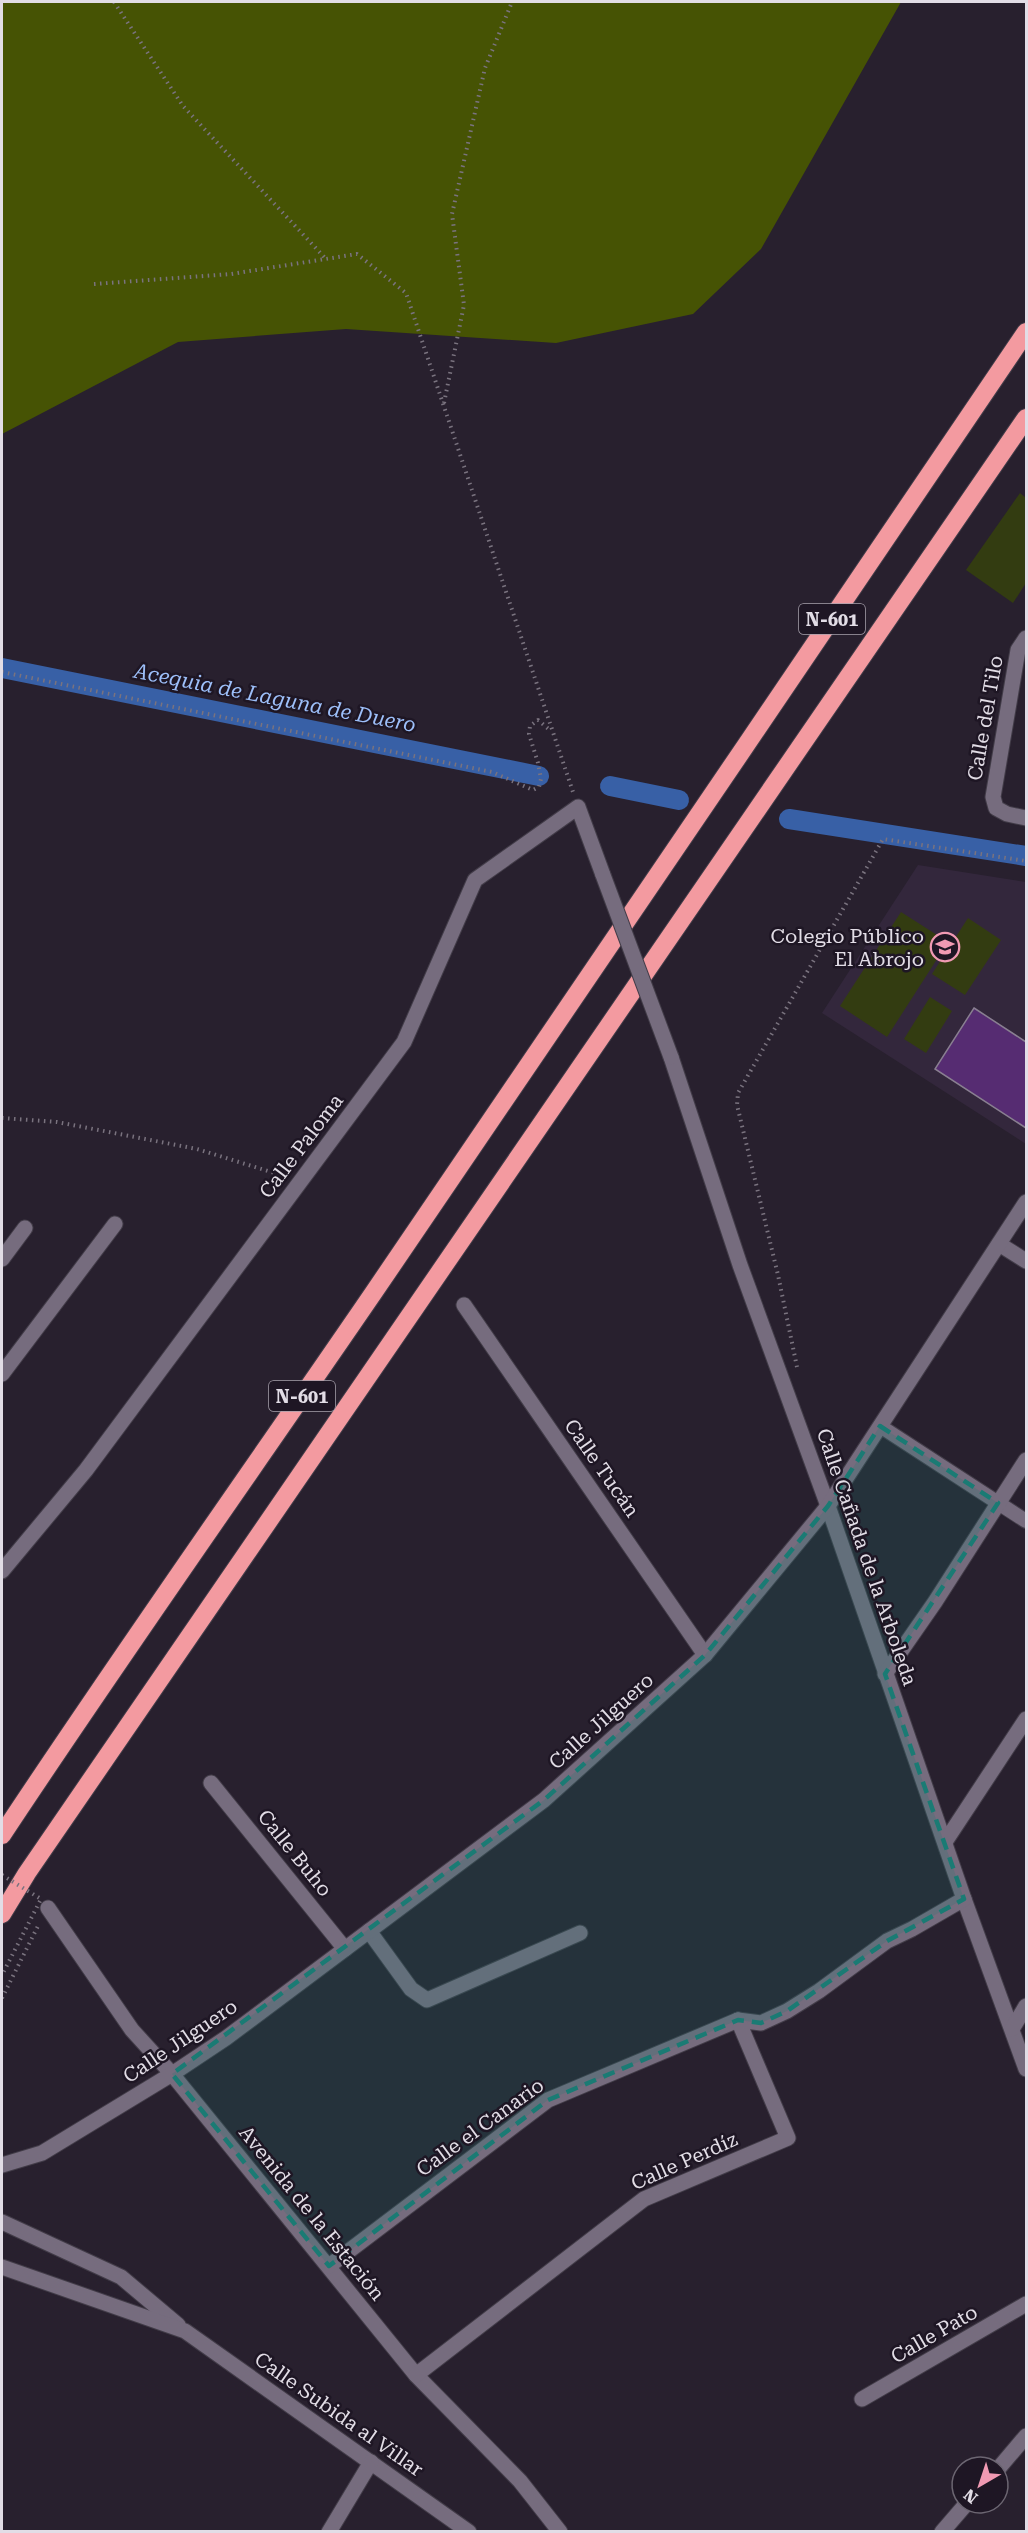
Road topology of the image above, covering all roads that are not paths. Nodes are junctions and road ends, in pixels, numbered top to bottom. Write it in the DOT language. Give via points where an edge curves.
graph roads {
  1 [pos="1026,332"];
  2 [pos="1026,418"];
  3 [pos="1026,638"];
  4 [pos="578,807"];
  5 [pos="1026,818"];
  6 [pos="1026,1202"];
  7 [pos="115,1224"];
  8 [pos="25,1228"];
  9 [pos="999,1244"];
  10 [pos="2,1259"];
  11 [pos="1026,1262"];
  12 [pos="464,1305"];
  13 [pos="2,1374"];
  14 [pos="880,1426"];
  15 [pos="1026,1460"];
  16 [pos="998,1503"];
  17 [pos="828,1506"];
  18 [pos="1026,1521"];
  19 [pos="2,1571"];
  20 [pos="705,1655"];
  21 [pos="885,1674"];
  22 [pos="1026,1719"];
  23 [pos="212,1784"];
  24 [pos="2,1835"];
  25 [pos="945,1842"];
  26 [pos="964,1899"];
  27 [pos="48,1908"];
  28 [pos="2,1914"];
  29 [pos="369,1931"];
  30 [pos="580,1933"];
  31 [pos="345,1949"];
  32 [pos="1026,2006"];
  33 [pos="738,2020"];
  34 [pos="1012,2029"];
  35 [pos="1026,2070"];
  36 [pos="172,2074"];
  37 [pos="2,2165"];
  38 [pos="2,2222"];
  39 [pos="329,2266"];
  40 [pos="2,2267"];
  41 [pos="1026,2304"];
  42 [pos="185,2331"];
  43 [pos="416,2375"];
  44 [pos="862,2399"];
  45 [pos="1026,2436"];
  46 [pos="1010,2455"];
  47 [pos="371,2462"];
  48 [pos="957,2515"];
  49 [pos="329,2532"];
  50 [pos="469,2532"];
  51 [pos="560,2532"];
  52 [pos="942,2532"];
  1 -- 24 [label="highway, N-601"];
  2 -- 28 [label="highway, N-601"];
  3 -- 5 [label="street, Calle del Tilo" via="1018,651 993,797 996,808"];
  4 -- 17 [label="street, Calle Cañada de la Arboleda, bridge" via="671,1057 740,1265"];
  4 -- 19 [label="street, Calle Paloma" via="475,880 404,1042 86,1470"];
  6 -- 9 [label="street, Calle Jilguero"];
  7 -- 13 [label="street"];
  8 -- 10 [label="street"];
  9 -- 11 [label="street"];
  9 -- 14 [label="street, Calle Jilguero"];
  12 -- 20 [label="street, Calle Tucán"];
  14 -- 16 [label="street"];
  14 -- 17 [label="street, Calle Jilguero"];
  15 -- 16 [label="street"];
  16 -- 18 [label="street"];
  16 -- 21 [label="street"];
  17 -- 20 [label="street, Calle Jilguero"];
  17 -- 21 [label="street, Calle Cañada de la Arboleda"];
  20 -- 29 [label="street, Calle Jilguero" via="544,1800"];
  21 -- 25 [label="street, Calle Cañada de la Arboleda"];
  22 -- 25 [label="street"];
  23 -- 31 [label="street, Calle Buho"];
  25 -- 26 [label="street, Calle Cañada de la Arboleda"];
  26 -- 33 [label="street" via="887,1941 787,2011 761,2023"];
  26 -- 34 [label="street, Calle Cañada de la Arboleda"];
  27 -- 36 [label="street, Avenida de la Estación" via="132,2030"];
  29 -- 30 [label="street" via="411,1989 426,2000"];
  29 -- 31 [label="street, Calle Jilguero"];
  31 -- 36 [label="street, Calle Jilguero"];
  32 -- 34 [label="street"];
  33 -- 39 [label="street, Calle el Canario" via="548,2100"];
  33 -- 43 [label="street, Calle Perdíz" via="788,2138 644,2199"];
  34 -- 35 [label="street, Calle Cañada de la Arboleda"];
  36 -- 37 [label="street, Calle Jilguero" via="42,2153"];
  36 -- 39 [label="street, Avenida de la Estación"];
  38 -- 42 [label="street, Calle Subida al Villar" via="121,2277"];
  39 -- 43 [label="street, Avenida de la Estación"];
  40 -- 42 [label="street, Calle Subida al Villar"];
  41 -- 44 [label="street, Calle Pato"];
  42 -- 47 [label="street, Calle Subida al Villar"];
  43 -- 51 [label="street, Avenida de la Estación" via="520,2481"];
  45 -- 46 [label="street"];
  47 -- 49 [label="street"];
  47 -- 50 [label="street, Calle Subida al Villar"];
  48 -- 52 [label="street"];
}
